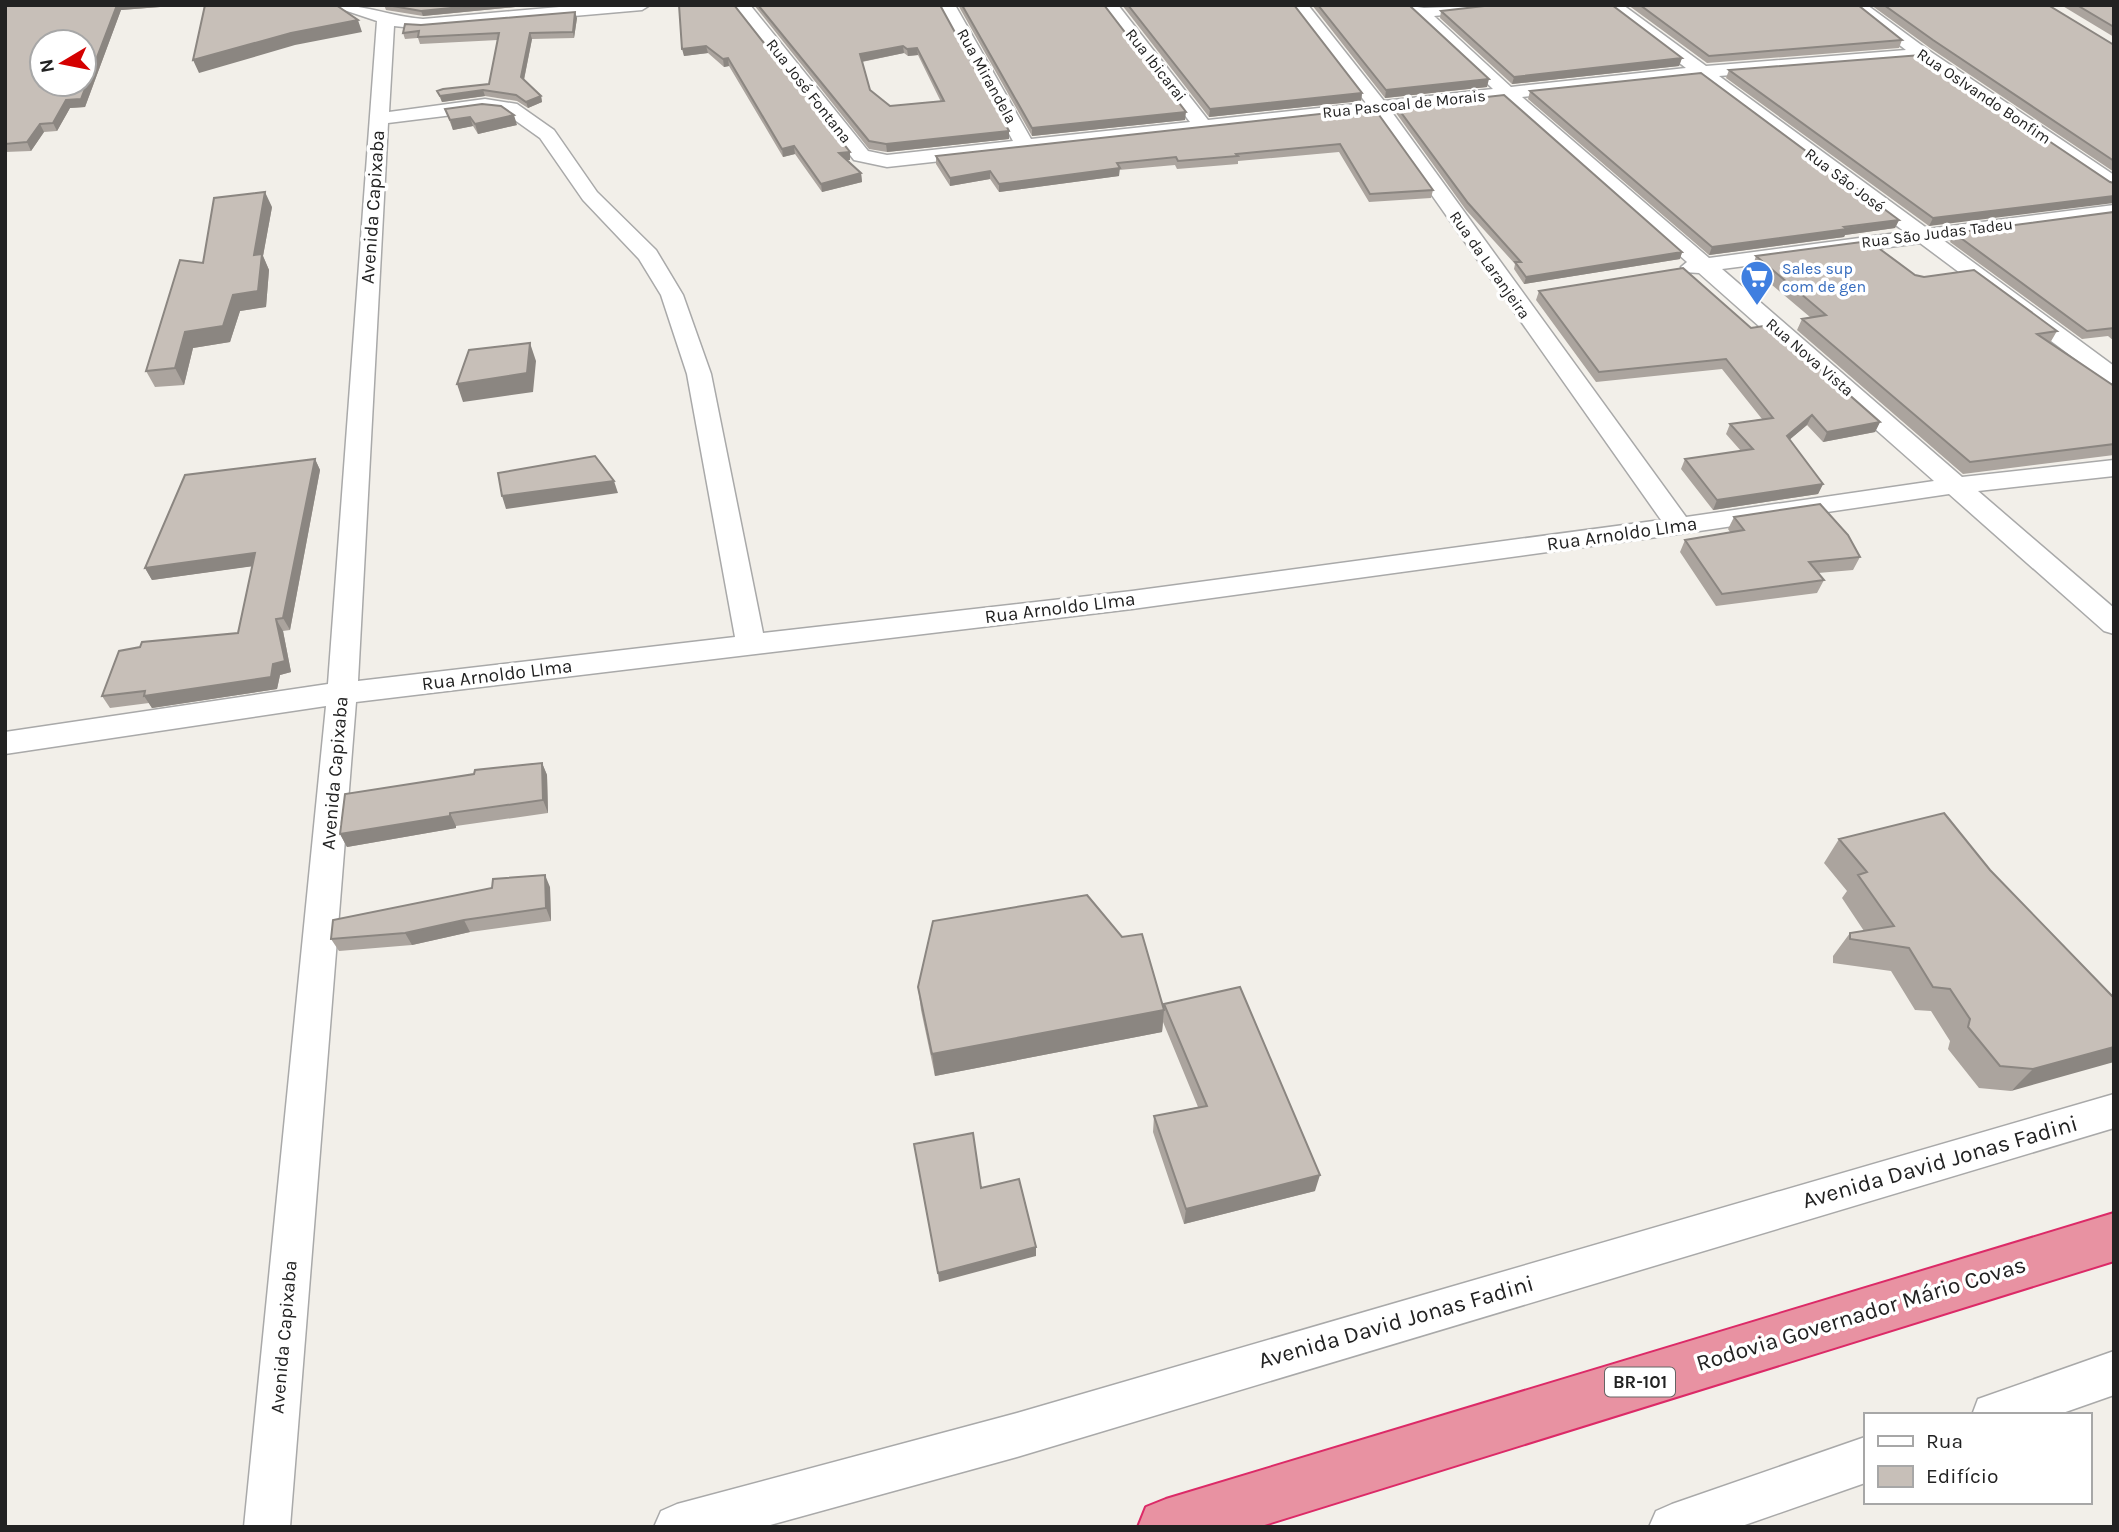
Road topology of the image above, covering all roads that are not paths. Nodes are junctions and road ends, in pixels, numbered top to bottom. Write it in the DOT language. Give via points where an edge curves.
graph roads {
  1 [pos="344,5"];
  2 [pos="642,5"];
  3 [pos="741,5"];
  4 [pos="947,5"];
  5 [pos="1109,5"];
  6 [pos="1299,5"];
  7 [pos="1491,5"];
  8 [pos="1612,5"];
  9 [pos="1856,5"];
  10 [pos="1416,9"];
  11 [pos="379,11"];
  12 [pos="1922,54"];
  13 [pos="1702,72"];
  14 [pos="1508,94"];
  15 [pos="1378,106"];
  16 [pos="379,119"];
  17 [pos="1203,125"];
  18 [pos="1026,147"];
  19 [pos="887,161"];
  20 [pos="2114,184"];
  21 [pos="2114,211"];
  22 [pos="1919,235"];
  23 [pos="1704,265"];
  24 [pos="1676,269"];
  25 [pos="1539,291"];
  26 [pos="1511,295"];
  27 [pos="2114,377"];
  28 [pos="2114,468"];
  29 [pos="1958,485"];
  30 [pos="1679,526"];
  31 [pos="2114,624"];
  32 [pos="751,645"];
  33 [pos="342,693"];
  34 [pos="5,743"];
  35 [pos="2114,1111"];
  36 [pos="2114,1237"];
  37 [pos="2114,1373"];
  38 [pos="2000,1413"];
  39 [pos="1864,1460"];
  40 [pos="267,1527"];
  41 [pos="677,1527"];
  42 [pos="1166,1527"];
  43 [pos="1672,1527"];
  1 -- 11 [label="street" via="369,15"];
  2 -- 11 [label="street" via="423,24 405,23"];
  3 -- 19 [label="street, Rua José Fontana" via="861,156"];
  4 -- 18 [label="street, Rua Mirandela"];
  5 -- 17 [label="street, Rua Ibicarai"];
  6 -- 15 [label="street, Rua da Laranjeira"];
  7 -- 10 [label="street"];
  8 -- 13 [label="street, Rua São José"];
  9 -- 12 [label="street, Rua Oslvando Bonfim"];
  10 -- 14 [label="street, Rua Nova Vista"];
  11 -- 16 [label="street, Avenida Capixaba"];
  12 -- 13 [label="street, Rua Pascoal de Morais"];
  12 -- 20 [label="street, Rua Oslvando Bonfim"];
  13 -- 14 [label="street, Rua Pascoal de Morais"];
  13 -- 22 [label="street, Rua São José"];
  14 -- 15 [label="street, Rua Pascoal de Morais"];
  14 -- 23 [label="street, Rua Nova Vista"];
  15 -- 17 [label="street, Rua Pascoal de Morais"];
  15 -- 26 [label="street, Rua da Laranjeira"];
  16 -- 32 [label="street" via="485,105 510,108 547,134 590,195 649,255 672,295 699,374"];
  16 -- 33 [label="street, Avenida Capixaba"];
  17 -- 18 [label="street, Rua Pascoal de Morais"];
  18 -- 19 [label="street, Rua Pascoal de Morais"];
  21 -- 22 [label="street, Rua São Judas Tadeu"];
  22 -- 23 [label="street, Rua São Judas Tadeu"];
  22 -- 27 [label="street, Rua São José"];
  23 -- 24 [label="street, Rua São Judas Tadeu"];
  23 -- 29 [label="street, Rua Nova Vista"];
  25 -- 26 [label="street"];
  26 -- 30 [label="street, Rua da Laranjeira"];
  28 -- 29 [label="street, Rua Arnoldo LIma"];
  29 -- 30 [label="street, Rua Arnoldo LIma"];
  29 -- 31 [label="street, Rua Nova Vista"];
  30 -- 32 [label="street, Rua Arnoldo LIma" via="1132,600"];
  32 -- 33 [label="street, Rua Arnoldo LIma"];
  33 -- 34 [label="street, Rua Arnoldo LIma"];
  33 -- 40 [label="street, Avenida Capixaba"];
  35 -- 41 [label="street, Avenida David Jonas Fadini" via="1017,1435"];
  36 -- 42 [label="highway, Rodovia Governador Mário Covas / BR-101"];
  37 -- 38 [label="street"];
  39 -- 43 [label="street"];
}
